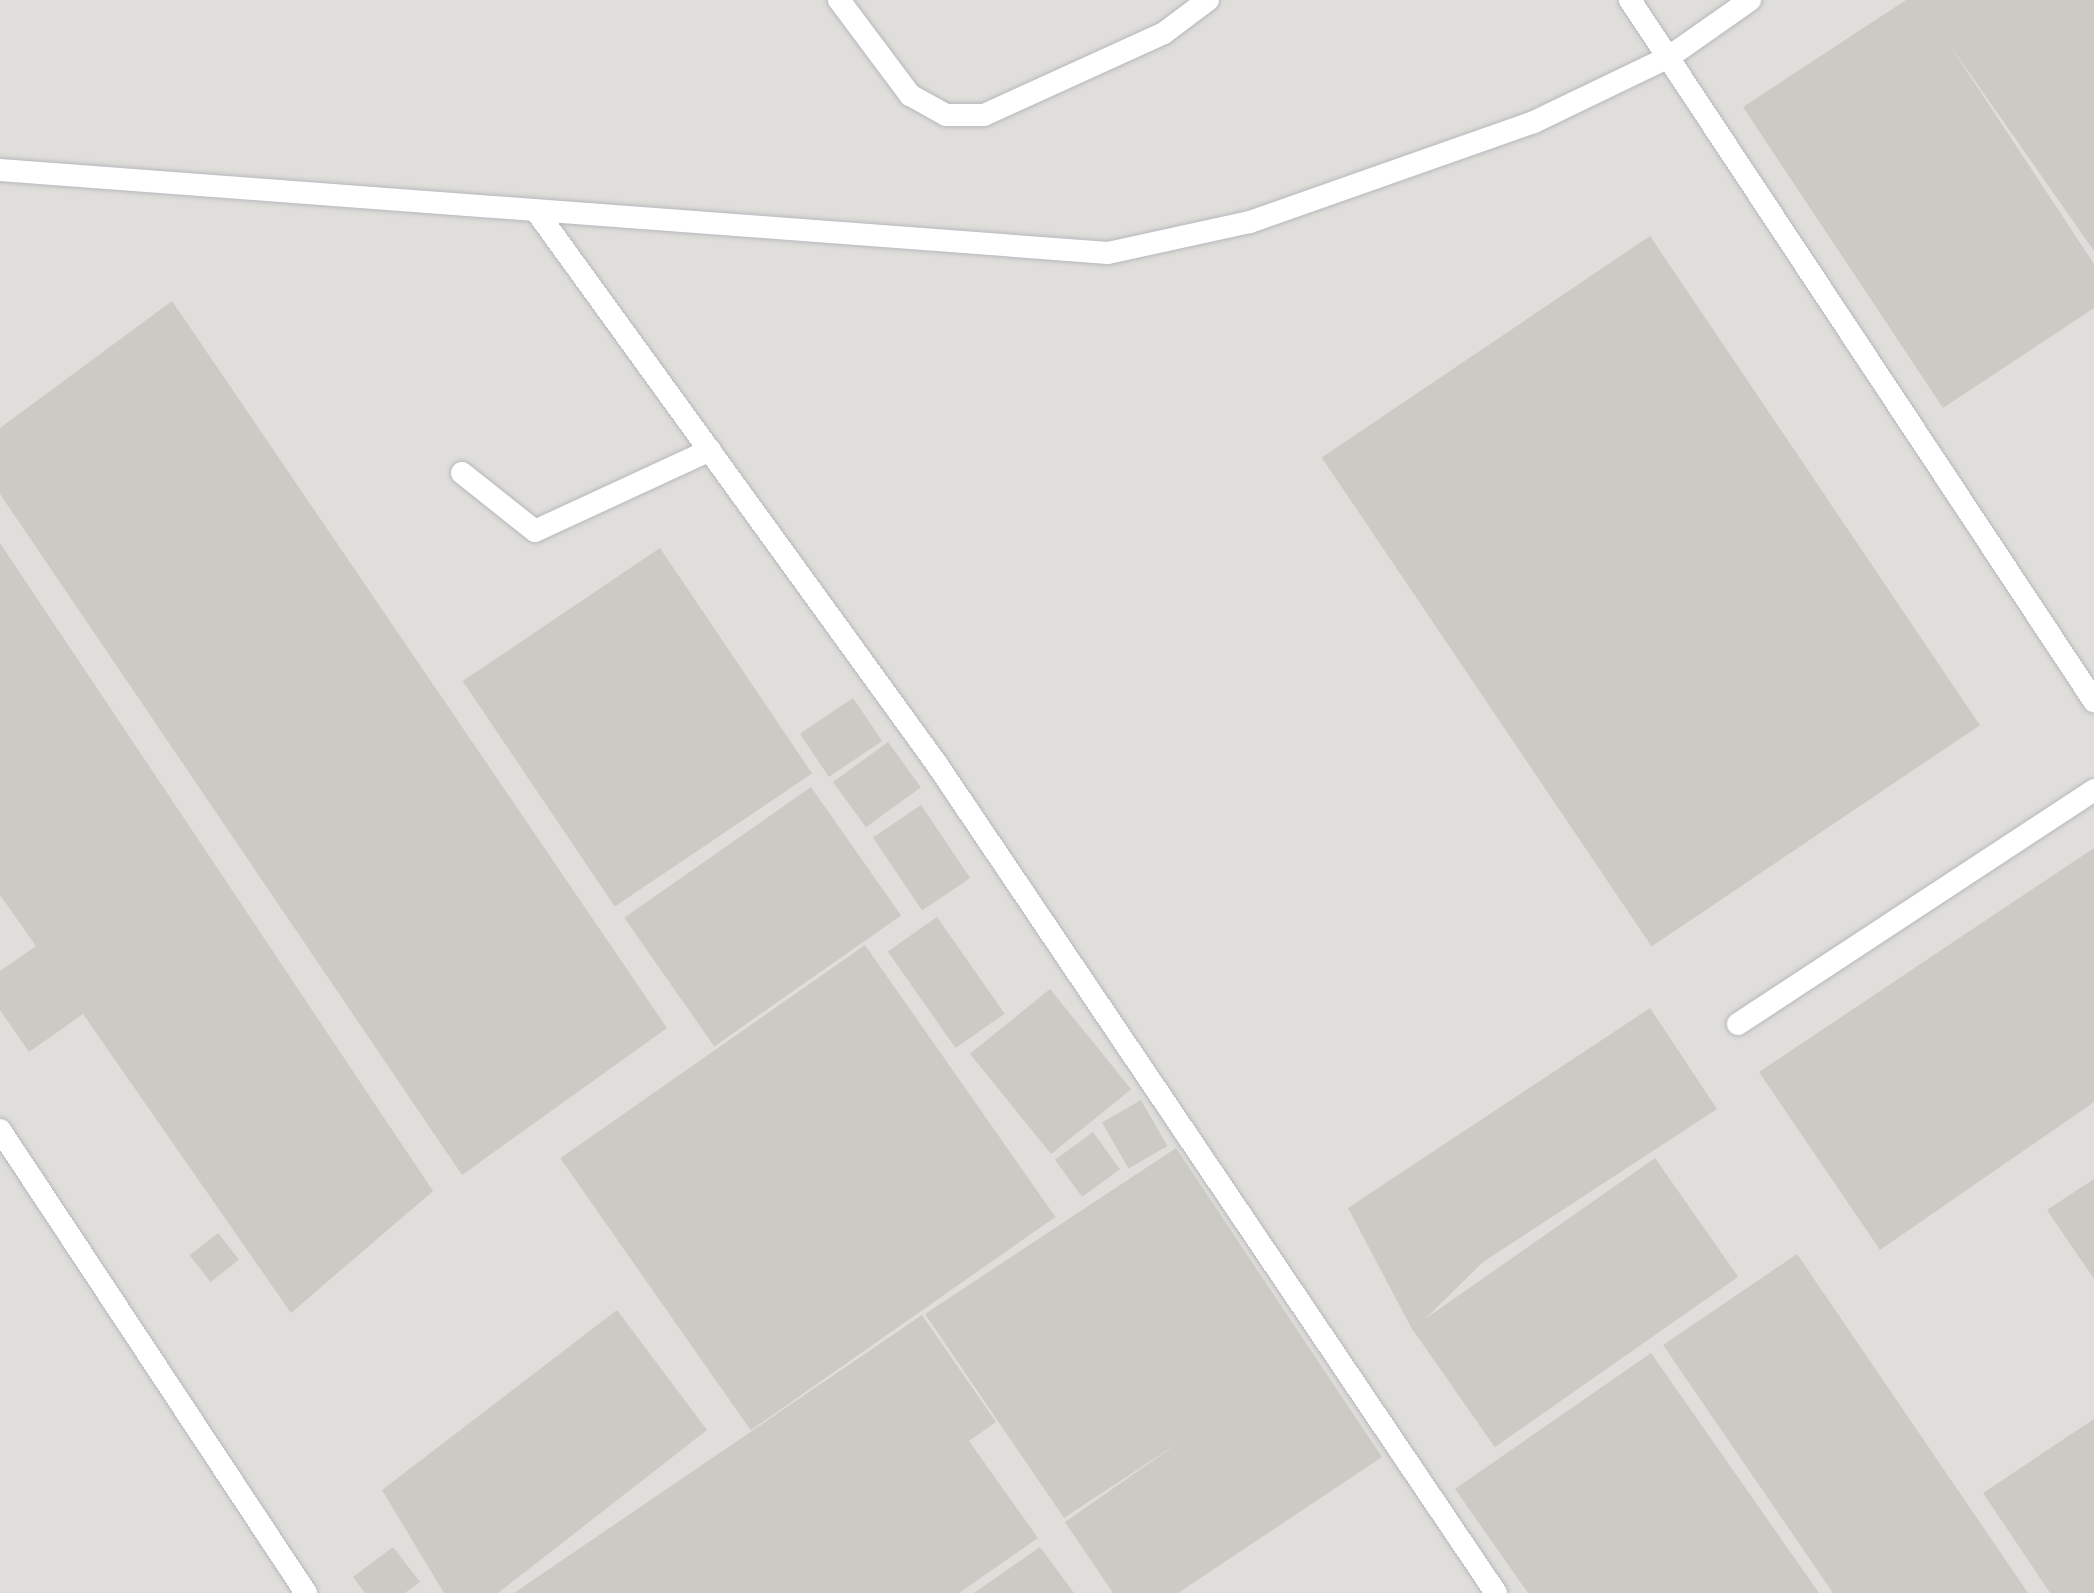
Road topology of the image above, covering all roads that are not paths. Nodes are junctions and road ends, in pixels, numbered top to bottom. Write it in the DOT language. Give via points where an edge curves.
graph roads {
  1 [pos="839,0"];
  2 [pos="1208,0"];
  3 [pos="1630,0"];
  4 [pos="1750,0"];
  5 [pos="1669,57"];
  6 [pos="0,170"];
  7 [pos="539,215"];
  8 [pos="710,450"];
  9 [pos="462,473"];
  10 [pos="2094,701"];
  11 [pos="2094,790"];
  12 [pos="1738,1024"];
  13 [pos="0,1130"];
  14 [pos="306,1593"];
  15 [pos="1496,1593"];
  1 -- 2 [label="lane" via="910,95 946,115 984,115 1164,33"];
  3 -- 5 [label="lane"];
  4 -- 5 [label="lane"];
  5 -- 7 [label="lane" via="1534,122 1390,177 1250,222 1108,253"];
  5 -- 10 [label="lane"];
  6 -- 7 [label="lane"];
  7 -- 8 [label="lane"];
  8 -- 9 [label="lane" via="536,531"];
  8 -- 15 [label="lane" via="936,764"];
  11 -- 12 [label="lane"];
  13 -- 14 [label="lane"];
}
